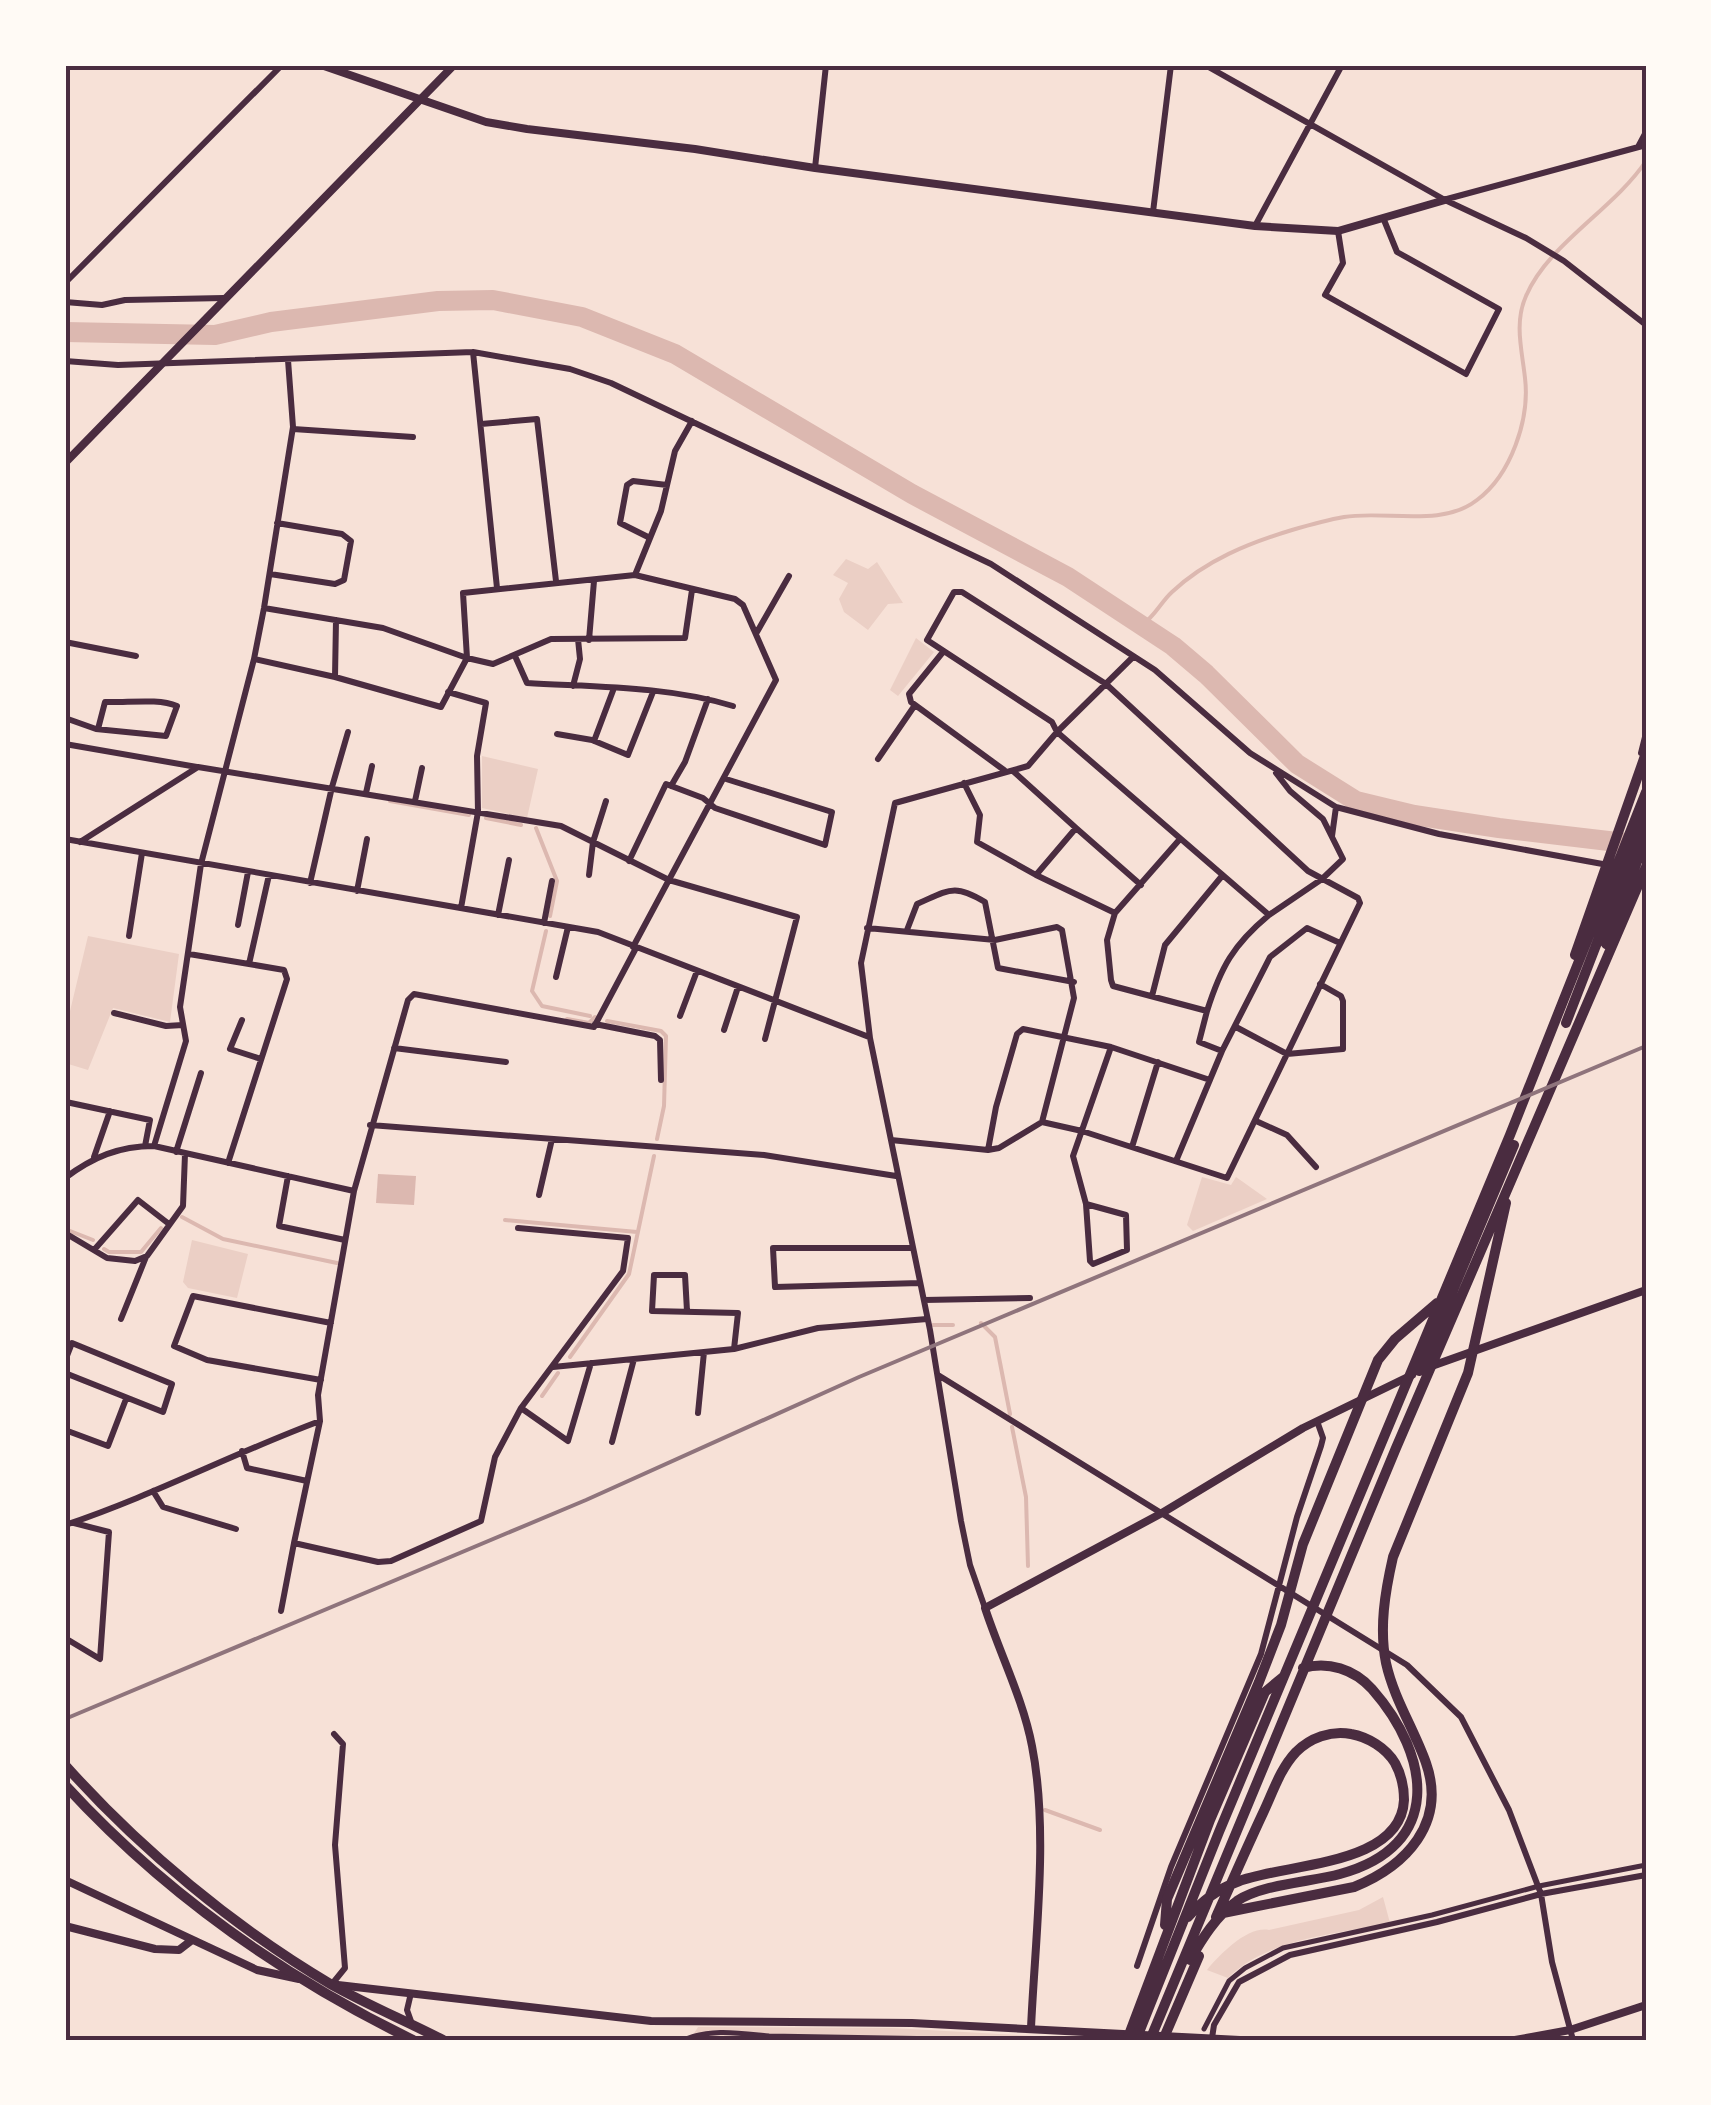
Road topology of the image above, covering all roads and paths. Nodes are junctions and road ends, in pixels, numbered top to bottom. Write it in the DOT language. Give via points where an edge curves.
graph roads {
  1 [pos="282,65"];
  2 [pos="321,65"];
  3 [pos="454,65"];
  4 [pos="826,65"];
  5 [pos="1170,65"];
  6 [pos="1205,65"];
  7 [pos="1342,65"];
  8 [pos="418,99"];
  9 [pos="1310,124"];
  10 [pos="1646,132"];
  11 [pos="1642,146"];
  12 [pos="815,168"];
  13 [pos="1445,200"];
  14 [pos="1153,212"];
  15 [pos="1384,220"];
  16 [pos="1255,226"];
  17 [pos="1338,230"];
  18 [pos="65,283"];
  19 [pos="221,301"];
  20 [pos="65,302"];
  21 [pos="1646,325"];
  22 [pos="473,352"];
  23 [pos="165,360"];
  24 [pos="288,360"];
  25 [pos="65,361"];
  26 [pos="692,421"];
  27 [pos="481,424"];
  28 [pos="293,429"];
  29 [pos="414,437"];
  30 [pos="65,463"];
  31 [pos="667,485"];
  32 [pos="277,523"];
  33 [pos="650,538"];
  34 [pos="270,574"];
  35 [pos="634,575"];
  36 [pos="789,576"];
  37 [pos="594,581"];
  38 [pos="556,582"];
  39 [pos="497,588"];
  40 [pos="692,590"];
  41 [pos="264,608"];
  42 [pos="336,620"];
  43 [pos="756,633"];
  44 [pos="578,639"];
  45 [pos="589,640"];
  46 [pos="65,642"];
  47 [pos="944,652"];
  48 [pos="136,656"];
  49 [pos="515,656"];
  50 [pos="1133,657"];
  51 [pos="467,658"];
  52 [pos="254,659"];
  53 [pos="335,677"];
  54 [pos="1106,684"];
  55 [pos="573,686"];
  56 [pos="614,688"];
  57 [pos="448,692"];
  58 [pos="653,692"];
  59 [pos="708,698"];
  60 [pos="915,704"];
  61 [pos="733,706"];
  62 [pos="65,718"];
  63 [pos="98,729"];
  64 [pos="348,732"];
  65 [pos="1057,732"];
  66 [pos="1646,733"];
  67 [pos="558,734"];
  68 [pos="594,741"];
  69 [pos="65,744"];
  70 [pos="1646,753"];
  71 [pos="878,759"];
  72 [pos="372,766"];
  73 [pos="198,767"];
  74 [pos="422,768"];
  75 [pos="1272,768"];
  76 [pos="224,769"];
  77 [pos="1009,771"];
  78 [pos="726,779"];
  79 [pos="964,783"];
  80 [pos="671,786"];
  81 [pos="332,787"];
  82 [pos="1646,792"];
  83 [pos="366,793"];
  84 [pos="606,800"];
  85 [pos="415,802"];
  86 [pos="710,802"];
  87 [pos="1336,807"];
  88 [pos="478,812"];
  89 [pos="1646,816"];
  90 [pos="1076,828"];
  91 [pos="1332,838"];
  92 [pos="1646,838"];
  93 [pos="65,839"];
  94 [pos="366,839"];
  95 [pos="1180,839"];
  96 [pos="80,842"];
  97 [pos="593,842"];
  98 [pos="142,853"];
  99 [pos="508,860"];
  100 [pos="630,861"];
  101 [pos="201,864"];
  102 [pos="1646,869"];
  103 [pos="248,872"];
  104 [pos="589,875"];
  105 [pos="1036,875"];
  106 [pos="269,876"];
  107 [pos="1222,876"];
  108 [pos="1322,879"];
  109 [pos="669,880"];
  110 [pos="552,881"];
  111 [pos="310,883"];
  112 [pos="1141,885"];
  113 [pos="358,891"];
  114 [pos="460,908"];
  115 [pos="1115,914"];
  116 [pos="498,915"];
  117 [pos="1269,915"];
  118 [pos="544,923"];
  119 [pos="238,925"];
  120 [pos="568,927"];
  121 [pos="868,928"];
  122 [pos="908,930"];
  123 [pos="128,936"];
  124 [pos="995,940"];
  125 [pos="1340,943"];
  126 [pos="634,948"];
  127 [pos="189,954"];
  128 [pos="249,964"];
  129 [pos="696,972"];
  130 [pos="556,977"];
  131 [pos="1074,982"];
  132 [pos="1320,984"];
  133 [pos="738,987"];
  134 [pos="1152,996"];
  135 [pos="776,1000"];
  136 [pos="1561,1010"];
  137 [pos="1207,1012"];
  138 [pos="114,1013"];
  139 [pos="680,1016"];
  140 [pos="242,1020"];
  141 [pos="596,1024"];
  142 [pos="183,1025"];
  143 [pos="1570,1026"];
  144 [pos="1236,1027"];
  145 [pos="724,1030"];
  146 [pos="765,1038"];
  147 [pos="870,1038"];
  148 [pos="1066,1038"];
  149 [pos="1112,1047"];
  150 [pos="394,1048"];
  151 [pos="1222,1051"];
  152 [pos="1287,1054"];
  153 [pos="261,1060"];
  154 [pos="506,1062"];
  155 [pos="1158,1062"];
  156 [pos="200,1073"];
  157 [pos="661,1080"];
  158 [pos="1210,1080"];
  159 [pos="66,1102"];
  160 [pos="110,1111"];
  161 [pos="1256,1121"];
  162 [pos="1042,1122"];
  163 [pos="370,1125"];
  164 [pos="1082,1131"];
  165 [pos="552,1139"];
  166 [pos="891,1140"];
  167 [pos="1514,1145"];
  168 [pos="150,1146"];
  169 [pos="1132,1147"];
  170 [pos="988,1150"];
  171 [pos="176,1152"];
  172 [pos="186,1154"];
  173 [pos="94,1159"];
  174 [pos="1176,1161"];
  175 [pos="228,1163"];
  176 [pos="1316,1167"];
  177 [pos="69,1171"];
  178 [pos="1513,1173"];
  179 [pos="288,1176"];
  180 [pos="896,1176"];
  181 [pos="65,1178"];
  182 [pos="354,1190"];
  183 [pos="539,1195"];
  184 [pos="1086,1204"];
  185 [pos="169,1224"];
  186 [pos="518,1228"];
  187 [pos="65,1233"];
  188 [pos="346,1240"];
  189 [pos="912,1248"];
  190 [pos="94,1250"];
  191 [pos="147,1256"];
  192 [pos="920,1283"];
  193 [pos="1646,1290"];
  194 [pos="1030,1298"];
  195 [pos="924,1300"];
  196 [pos="1440,1300"];
  197 [pos="687,1312"];
  198 [pos="121,1319"];
  199 [pos="927,1319"];
  200 [pos="331,1323"];
  201 [pos="734,1349"];
  202 [pos="704,1352"];
  203 [pos="634,1359"];
  204 [pos="65,1361"];
  205 [pos="590,1363"];
  206 [pos="553,1367"];
  207 [pos="1419,1371"];
  208 [pos="65,1373"];
  209 [pos="938,1375"];
  210 [pos="321,1380"];
  211 [pos="126,1399"];
  212 [pos="521,1408"];
  213 [pos="698,1414"];
  214 [pos="320,1421"];
  215 [pos="1317,1421"];
  216 [pos="65,1430"];
  217 [pos="612,1442"];
  218 [pos="242,1450"];
  219 [pos="307,1481"];
  220 [pos="153,1491"];
  221 [pos="1162,1514"];
  222 [pos="68,1524"];
  223 [pos="236,1529"];
  224 [pos="294,1543"];
  225 [pos="1280,1586"];
  226 [pos="984,1608"];
  227 [pos="280,1612"];
  228 [pos="65,1638"];
  229 [pos="334,1734"];
  230 [pos="65,1765"];
  231 [pos="65,1785"];
  232 [pos="1646,1865"];
  233 [pos="1646,1875"];
  234 [pos="65,1880"];
  235 [pos="1540,1890"];
  236 [pos="1223,1914"];
  237 [pos="65,1926"];
  238 [pos="192,1940"];
  239 [pos="1163,1961"];
  240 [pos="1138,1966"];
  241 [pos="303,1980"];
  242 [pos="332,1984"];
  243 [pos="411,1994"];
  244 [pos="1646,2005"];
  245 [pos="412,2024"];
  246 [pos="1031,2028"];
  247 [pos="1204,2029"];
  248 [pos="1570,2030"];
  249 [pos="1132,2038"];
  250 [pos="1212,2038"];
  251 [pos="1157,2039"];
  252 [pos="413,2040"];
  253 [pos="443,2040"];
  254 [pos="683,2040"];
  255 [pos="1005,2040"];
  256 [pos="1240,2040"];
  257 [pos="1515,2040"];
  258 [pos="1573,2040"];
  1 -- 18 [label="street"];
  2 -- 8 [label="street"];
  3 -- 8 [label="street"];
  4 -- 12 [label="street"];
  5 -- 14 [label="street"];
  6 -- 9 [label="street"];
  7 -- 9 [label="street"];
  8 -- 12 [label="street" via="514,127"];
  8 -- 19 [label="street"];
  9 -- 13 [label="street"];
  9 -- 16 [label="street"];
  10 -- 11 [label="street"];
  11 -- 13 [label="street"];
  12 -- 14 [label="street"];
  13 -- 15 [label="street"];
  13 -- 21 [label="street" via="1564,261"];
  14 -- 16 [label="street"];
  15 -- 17 [label="street"];
  15 -- 17 [label="street" via="1397,252 1499,310 1466,374 1326,295 1343,263"];
  16 -- 17 [label="street"];
  19 -- 20 [label="street"];
  19 -- 23 [label="street"];
  22 -- 24 [label="street"];
  22 -- 26 [label="street" via="612,382"];
  22 -- 27 [label="street"];
  23 -- 24 [label="street"];
  23 -- 25 [label="street"];
  23 -- 30 [label="street"];
  24 -- 28 [label="street"];
  26 -- 31 [label="street"];
  26 -- 50 [label="street" via="991,564"];
  27 -- 38 [label="street" via="538,418"];
  27 -- 39 [label="street"];
  28 -- 29 [label="street"];
  28 -- 32 [label="street"];
  31 -- 33 [label="street"];
  31 -- 33 [label="street" via="627,485 620,524"];
  32 -- 34 [label="street"];
  32 -- 34 [label="street" via="350,541 344,580"];
  33 -- 35 [label="street"];
  34 -- 41 [label="street"];
  35 -- 37 [label="street"];
  35 -- 40 [label="street"];
  36 -- 43 [label="street"];
  37 -- 38 [label="street"];
  37 -- 45 [label="street"];
  38 -- 39 [label="street"];
  39 -- 51 [label="street" via="463,593"];
  40 -- 43 [label="street" via="735,599"];
  40 -- 45 [label="street" via="685,638"];
  41 -- 42 [label="street"];
  41 -- 52 [label="street"];
  42 -- 51 [label="street" via="383,628"];
  42 -- 53 [label="street"];
  43 -- 78 [label="street" via="776,680"];
  44 -- 45 [label="street"];
  44 -- 49 [label="street" via="551,639"];
  44 -- 55 [label="street"];
  46 -- 48 [label="street"];
  47 -- 54 [label="street" via="927,640 954,592 962,592"];
  47 -- 60 [label="street" via="908,694"];
  47 -- 65 [label="street" via="1052,722"];
  49 -- 51 [label="street" via="494,664"];
  49 -- 55 [label="street" via="527,683"];
  50 -- 54 [label="street"];
  50 -- 75 [label="street"];
  51 -- 57 [label="street"];
  52 -- 53 [label="street"];
  52 -- 76 [label="street"];
  53 -- 57 [label="street" via="440,707"];
  54 -- 65 [label="street"];
  54 -- 108 [label="street"];
  55 -- 56 [label="street"];
  56 -- 58 [label="street"];
  56 -- 68 [label="street"];
  57 -- 88 [label="street" via="486,703 477,756"];
  58 -- 59 [label="street"];
  58 -- 68 [label="street" via="628,755"];
  59 -- 61 [label="street"];
  59 -- 80 [label="street"];
  60 -- 71 [label="street"];
  60 -- 77 [label="street"];
  62 -- 63 [label="street"];
  63 -- 63 [label="street" via="166,736 177,706 164,700 105,702"];
  64 -- 81 [label="street"];
  65 -- 77 [label="street" via="1028,766"];
  65 -- 95 [label="street"];
  66 -- 70 [label="street"];
  67 -- 68 [label="street"];
  69 -- 73 [label="street"];
  70 -- 136 [label="highway"];
  72 -- 83 [label="street"];
  73 -- 76 [label="street"];
  73 -- 96 [label="street"];
  74 -- 85 [label="street"];
  75 -- 87 [label="street"];
  75 -- 91 [label="street"];
  76 -- 81 [label="street"];
  76 -- 101 [label="street"];
  77 -- 79 [label="street"];
  77 -- 90 [label="street"];
  78 -- 86 [label="street"];
  78 -- 86 [label="street" via="832,812 825,845"];
  79 -- 105 [label="street" via="980,815 977,842"];
  79 -- 121 [label="street" via="895,803"];
  80 -- 86 [label="street"];
  80 -- 100 [label="street" via="666,784"];
  81 -- 83 [label="street"];
  81 -- 111 [label="street"];
  82 -- 136 [label="highway"];
  83 -- 85 [label="street"];
  84 -- 97 [label="street"];
  85 -- 88 [label="street"];
  86 -- 109 [label="street"];
  87 -- 91 [label="street"];
  87 -- 102 [label="street" via="1439,834"];
  88 -- 97 [label="street" via="561,826"];
  88 -- 114 [label="street"];
  89 -- 143 [label="highway"];
  90 -- 105 [label="street"];
  90 -- 112 [label="street"];
  91 -- 108 [label="street" via="1343,859"];
  92 -- 143 [label="highway"];
  93 -- 96 [label="street"];
  94 -- 113 [label="street"];
  95 -- 107 [label="street"];
  95 -- 112 [label="street"];
  96 -- 98 [label="street"];
  97 -- 100 [label="street"];
  97 -- 104 [label="street"];
  98 -- 101 [label="street"];
  98 -- 123 [label="street"];
  99 -- 116 [label="street"];
  100 -- 109 [label="street"];
  101 -- 103 [label="street"];
  101 -- 127 [label="street"];
  102 -- 143 [label="highway"];
  103 -- 106 [label="street"];
  103 -- 119 [label="street"];
  105 -- 115 [label="street"];
  106 -- 111 [label="street"];
  106 -- 128 [label="street"];
  107 -- 117 [label="street"];
  107 -- 134 [label="street" via="1164,945"];
  108 -- 117 [label="street"];
  108 -- 125 [label="street" via="1360,904"];
  109 -- 126 [label="street"];
  109 -- 135 [label="street" via="797,917"];
  110 -- 118 [label="street"];
  111 -- 113 [label="street"];
  112 -- 115 [label="street"];
  113 -- 114 [label="street"];
  114 -- 116 [label="street"];
  115 -- 134 [label="street" via="1107,940 1113,986"];
  116 -- 118 [label="street"];
  117 -- 137 [label="street" via="1239,940"];
  118 -- 120 [label="street"];
  120 -- 126 [label="street"];
  120 -- 130 [label="street"];
  121 -- 122 [label="street"];
  121 -- 147 [label="street" via="860,963"];
  122 -- 124 [label="street"];
  122 -- 124 [label="street" via="918,904 964,889 985,902"];
  124 -- 131 [label="street" via="998,968"];
  124 -- 131 [label="street" via="1057,927"];
  125 -- 132 [label="street"];
  125 -- 144 [label="street" via="1307,928 1270,957"];
  126 -- 129 [label="street"];
  126 -- 141 [label="street"];
  127 -- 128 [label="street"];
  127 -- 142 [label="street"];
  128 -- 153 [label="street" via="286,975"];
  129 -- 133 [label="street"];
  129 -- 139 [label="street"];
  131 -- 148 [label="street"];
  132 -- 152 [label="street"];
  132 -- 152 [label="street" via="1343,1001 1342,1049"];
  133 -- 135 [label="street"];
  133 -- 145 [label="street"];
  134 -- 137 [label="street"];
  135 -- 146 [label="street"];
  135 -- 147 [label="street"];
  136 -- 196 [label="highway"];
  137 -- 151 [label="street" via="1199,1042"];
  138 -- 142 [label="street"];
  140 -- 153 [label="street" via="230,1049"];
  141 -- 150 [label="street" via="414,994"];
  141 -- 157 [label="street" via="655,1036"];
  142 -- 168 [label="street" via="186,1041"];
  143 -- 178 [label="highway"];
  144 -- 151 [label="street"];
  144 -- 152 [label="street"];
  147 -- 166 [label="street"];
  148 -- 149 [label="street"];
  148 -- 162 [label="street"];
  148 -- 170 [label="street" via="1018,1034"];
  149 -- 155 [label="street"];
  149 -- 164 [label="street"];
  150 -- 154 [label="street"];
  150 -- 163 [label="street"];
  151 -- 158 [label="street"];
  152 -- 161 [label="street"];
  153 -- 175 [label="street"];
  155 -- 158 [label="street"];
  155 -- 169 [label="street"];
  156 -- 171 [label="street"];
  158 -- 174 [label="street"];
  159 -- 160 [label="street"];
  160 -- 168 [label="street" via="150,1120"];
  160 -- 173 [label="street"];
  161 -- 174 [label="street" via="1227,1178"];
  161 -- 176 [label="street" via="1288,1135"];
  162 -- 164 [label="street"];
  162 -- 170 [label="street"];
  163 -- 165 [label="street"];
  163 -- 182 [label="street"];
  164 -- 169 [label="street"];
  164 -- 184 [label="street" via="1073,1156"];
  165 -- 180 [label="street" via="764,1155"];
  165 -- 183 [label="street"];
  166 -- 170 [label="street"];
  166 -- 180 [label="street"];
  167 -- 207 [label="highway"];
  168 -- 171 [label="street"];
  168 -- 173 [label="street"];
  169 -- 174 [label="street"];
  171 -- 172 [label="street"];
  172 -- 175 [label="street"];
  172 -- 185 [label="street" via="183,1206"];
  173 -- 177 [label="street"];
  175 -- 179 [label="street"];
  177 -- 181 [label="street"];
  178 -- 236 [label="highway" via="1468,1374 1393,1557 1383,1617 1389,1674 1431,1781 1431,1810 1418,1842 1391,1868 1354,1886"];
  178 -- 251 [label="highway"];
  179 -- 182 [label="street"];
  179 -- 188 [label="street" via="279,1226"];
  180 -- 189 [label="street"];
  182 -- 188 [label="street"];
  184 -- 184 [label="street" via="1090,1261 1127,1250 1126,1215"];
  185 -- 190 [label="street" via="138,1200"];
  185 -- 191 [label="street"];
  186 -- 206 [label="street" via="628,1238 623,1270"];
  187 -- 190 [label="street"];
  188 -- 200 [label="street"];
  189 -- 192 [label="street"];
  189 -- 192 [label="street" via="773,1248 775,1287"];
  190 -- 191 [label="street" via="124,1262"];
  191 -- 198 [label="street"];
  192 -- 195 [label="street"];
  193 -- 207 [label="street"];
  194 -- 195 [label="street"];
  195 -- 199 [label="street"];
  196 -- 239 [label="highway" via="1378,1360 1303,1544 1259,1682 1167,1899"];
  196 -- 249 [label="highway"];
  197 -- 197 [label="street" via="652,1311 654,1274 686,1275"];
  197 -- 201 [label="street" via="738,1313"];
  199 -- 201 [label="street" via="818,1328"];
  199 -- 209 [label="street"];
  200 -- 210 [label="street"];
  200 -- 210 [label="street" via="194,1296 174,1346 207,1360"];
  201 -- 202 [label="street"];
  202 -- 203 [label="street"];
  202 -- 213 [label="street"];
  203 -- 205 [label="street"];
  203 -- 217 [label="street"];
  204 -- 211 [label="street" via="72,1343 172,1384 163,1412"];
  205 -- 206 [label="street"];
  205 -- 212 [label="street" via="568,1440"];
  206 -- 212 [label="street"];
  207 -- 215 [label="street"];
  208 -- 211 [label="street"];
  209 -- 221 [label="street"];
  209 -- 226 [label="street" via="967,1550"];
  210 -- 214 [label="street"];
  211 -- 216 [label="street" via="108,1446"];
  212 -- 224 [label="street" via="494,1457 476,1526 390,1561"];
  214 -- 218 [label="street"];
  214 -- 219 [label="street"];
  215 -- 221 [label="street"];
  215 -- 225 [label="street" via="1323,1438"];
  218 -- 219 [label="street" via="248,1468"];
  218 -- 220 [label="street"];
  219 -- 224 [label="street"];
  220 -- 222 [label="street"];
  220 -- 223 [label="street" via="163,1507"];
  221 -- 225 [label="street"];
  221 -- 226 [label="street"];
  222 -- 228 [label="street" via="109,1532 100,1659"];
  224 -- 227 [label="street"];
  225 -- 235 [label="street" via="1408,1665 1461,1716"];
  225 -- 240 [label="street" via="1261,1654 1177,1852"];
  226 -- 246 [label="street" via="1021,1706 1037,1775"];
  229 -- 242 [label="street" via="343,1744 335,1845 345,1968"];
  230 -- 242 [label="highway" via="176,1874"];
  231 -- 241 [label="highway" via="162,1879"];
  232 -- 235 [label="street"];
  233 -- 235 [label="street"];
  234 -- 238 [label="street"];
  235 -- 247 [label="street" via="1274,1952 1229,1981"];
  235 -- 248 [label="street"];
  235 -- 250 [label="street" via="1290,1955 1238,1982"];
  236 -- 249 [label="highway" via="1252,1894 1373,1861 1412,1824 1420,1794 1406,1747 1383,1703 1357,1676 1308,1666 1265,1692"];
  236 -- 251 [label="highway" via="1188,1964"];
  237 -- 238 [label="street" via="156,1948 179,1950"];
  238 -- 241 [label="street" via="257,1970"];
  239 -- 249 [label="highway"];
  239 -- 251 [label="highway" via="1187,1918 1224,1888 1257,1876 1355,1854 1381,1842 1403,1807 1403,1782 1382,1748 1337,1732 1315,1738 1284,1766 1241,1862"];
  241 -- 242 [label="street"];
  241 -- 252 [label="highway"];
  242 -- 243 [label="street"];
  242 -- 245 [label="highway"];
  243 -- 245 [label="street"];
  243 -- 246 [label="street" via="651,2020"];
  244 -- 248 [label="street"];
  245 -- 253 [label="highway"];
  246 -- 249 [label="street"];
  248 -- 257 [label="street"];
  248 -- 258 [label="street"];
  249 -- 251 [label="street"];
  250 -- 251 [label="street"];
  250 -- 256 [label="street"];
  254 -- 255 [label="street" via="730,2032"];
}
